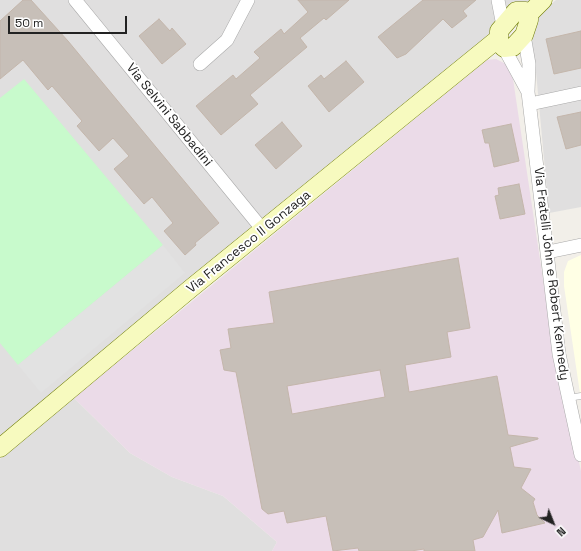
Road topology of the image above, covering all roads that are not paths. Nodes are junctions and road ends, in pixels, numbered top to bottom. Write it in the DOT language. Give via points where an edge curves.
graph roads {
  1 [pos="75,0"];
  2 [pos="248,0"];
  3 [pos="498,0"];
  4 [pos="543,0"];
  5 [pos="523,8"];
  6 [pos="524,35"];
  7 [pos="502,37"];
  8 [pos="200,64"];
  9 [pos="581,93"];
  10 [pos="529,98"];
  11 [pos="263,230"];
  12 [pos="581,245"];
  13 [pos="548,252"];
  14 [pos="581,396"];
  15 [pos="568,398"];
  16 [pos="0,448"];
  17 [pos="581,455"];
  1 -- 11 [label="street, Via Selvini Sabbadini"];
  2 -- 8 [label="street" via="227,40"];
  3 -- 7 [label="street, Via Fratelli John e Robert Kennedy"];
  4 -- 5 [label="street"];
  5 -- 6 [label="street" via="529,20"];
  5 -- 7 [label="street, Via Francesco II Gonzaga" via="516,11"];
  6 -- 7 [label="street, Via Francesco II Gonzaga" via="513,47"];
  6 -- 10 [label="street, Via Fratelli John e Robert Kennedy" via="529,64"];
  7 -- 10 [label="street, Via Fratelli John e Robert Kennedy"];
  7 -- 11 [label="street, Via Francesco II Gonzaga"];
  9 -- 10 [label="street"];
  10 -- 13 [label="street, Via Fratelli John e Robert Kennedy"];
  11 -- 16 [label="street, Via Francesco II Gonzaga"];
  12 -- 13 [label="street"];
  13 -- 15 [label="street, Via Fratelli John e Robert Kennedy" via="559,354"];
  14 -- 15 [label="lane"];
  15 -- 17 [label="street, Via Fratelli John e Robert Kennedy"];
}
